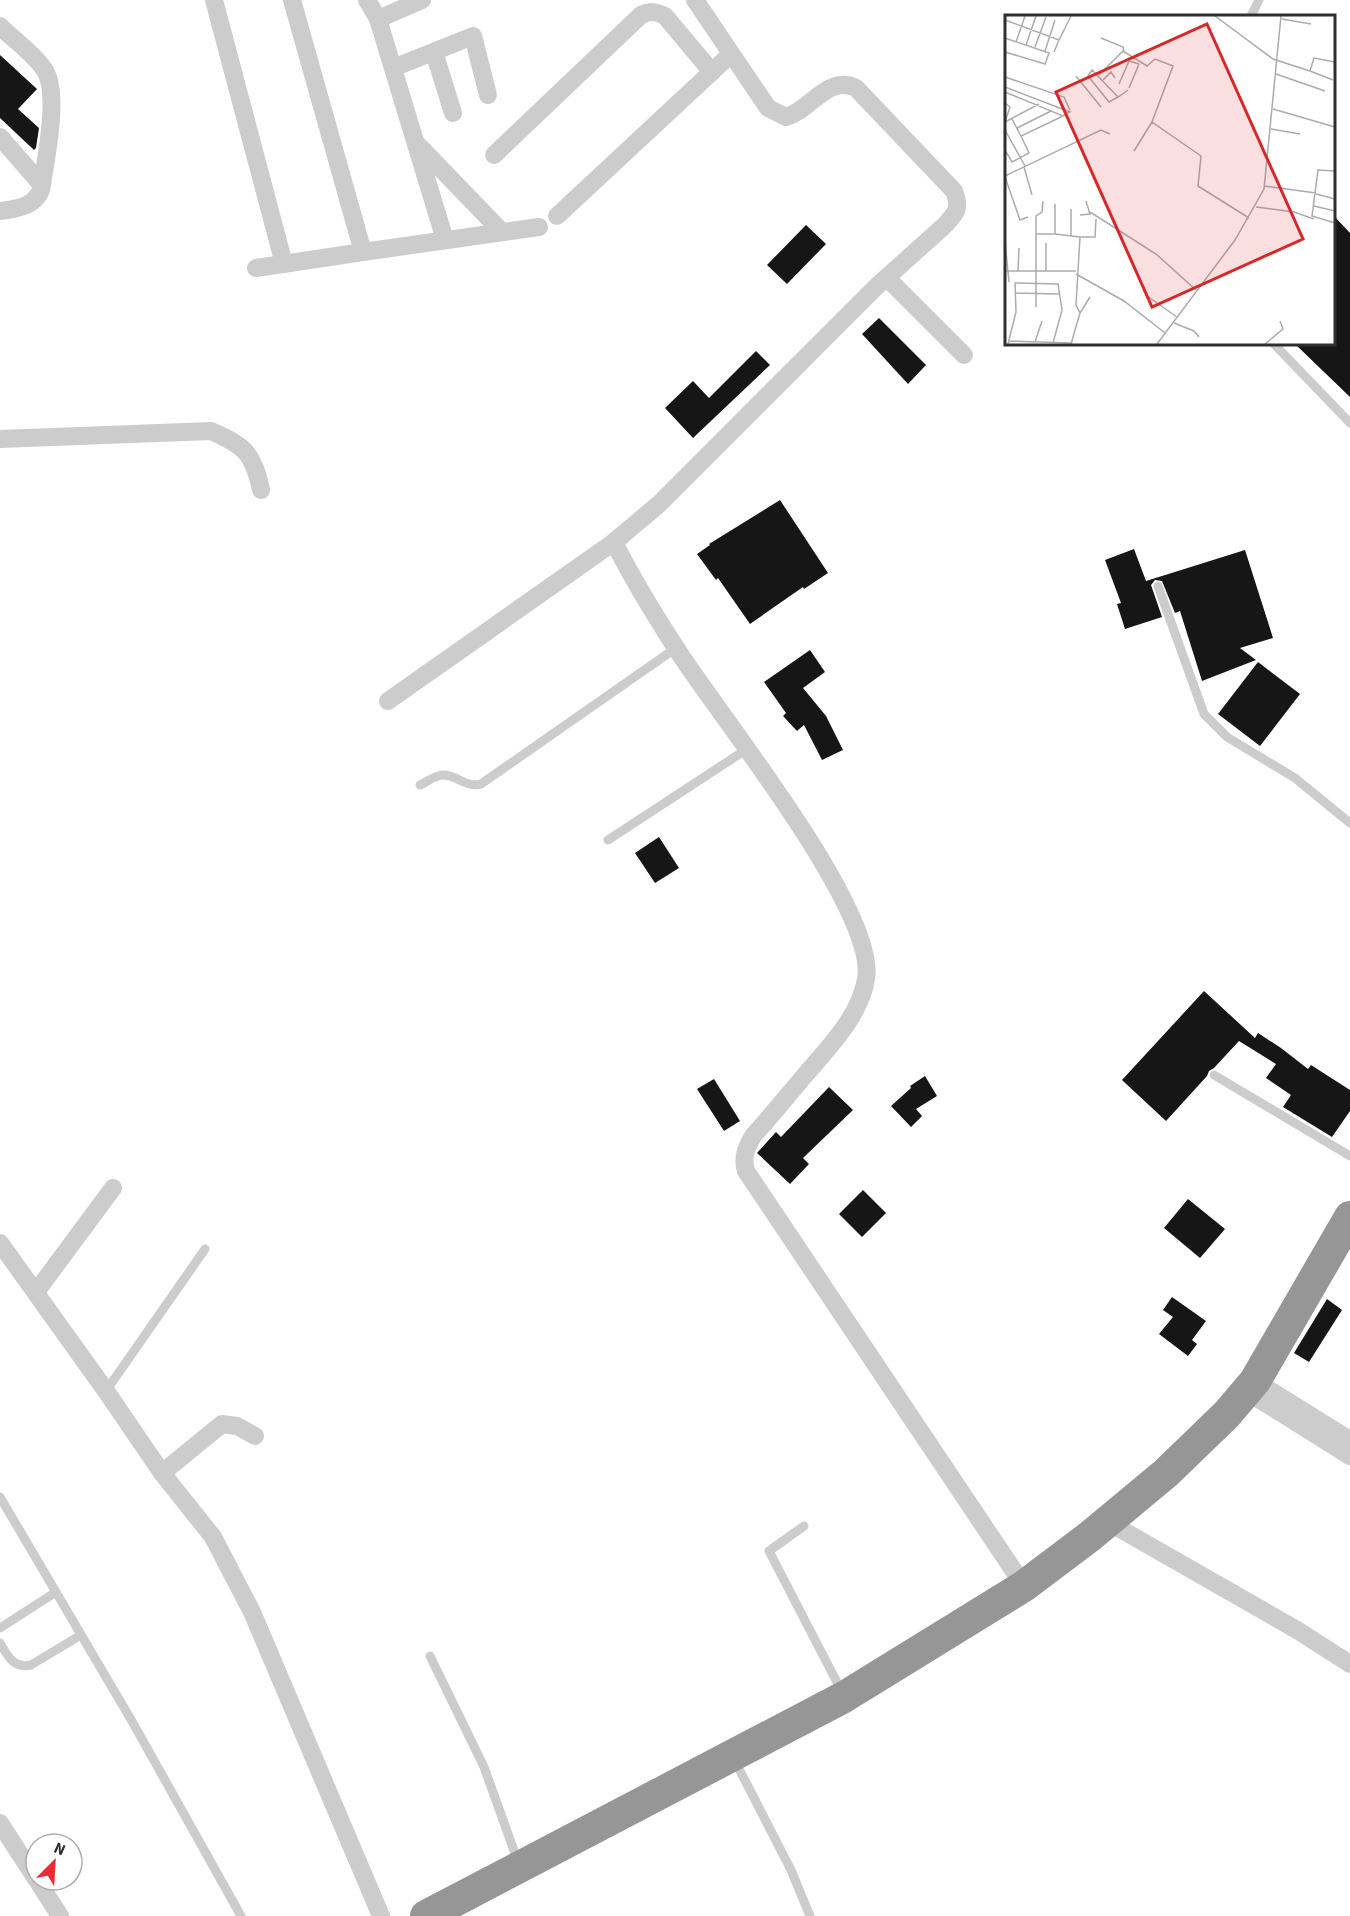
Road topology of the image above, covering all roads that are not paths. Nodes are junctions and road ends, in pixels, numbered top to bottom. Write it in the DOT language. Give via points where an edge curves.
graph roads {
  1 [pos="214,0"];
  2 [pos="292,0"];
  3 [pos="367,0"];
  4 [pos="422,0"];
  5 [pos="695,0"];
  6 [pos="1259,0"];
  7 [pos="1252,15"];
  8 [pos="378,20"];
  9 [pos="0,26"];
  10 [pos="434,52"];
  11 [pos="731,54"];
  12 [pos="393,68"];
  13 [pos="711,72"];
  14 [pos="488,95"];
  15 [pos="453,113"];
  16 [pos="0,138"];
  17 [pos="416,143"];
  18 [pos="494,154"];
  19 [pos="42,185"];
  20 [pos="0,211"];
  21 [pos="557,216"];
  22 [pos="539,226"];
  23 [pos="502,232"];
  24 [pos="445,240"];
  25 [pos="363,252"];
  26 [pos="284,264"];
  27 [pos="256,268"];
  28 [pos="887,278"];
  29 [pos="1275,345"];
  30 [pos="964,355"];
  31 [pos="1350,423"];
  32 [pos="0,439"];
  33 [pos="261,489"];
  34 [pos="614,542"];
  35 [pos="1158,586"];
  36 [pos="676,648"];
  37 [pos="388,701"];
  38 [pos="747,749"];
  39 [pos="420,785"];
  40 [pos="1350,823"];
  41 [pos="608,840"];
  42 [pos="1214,1075"];
  43 [pos="1350,1155"];
  44 [pos="113,1188"];
  45 [pos="1350,1217"];
  46 [pos="0,1243"];
  47 [pos="205,1249"];
  48 [pos="36,1292"];
  49 [pos="1251,1386"];
  50 [pos="106,1391"];
  51 [pos="255,1436"];
  52 [pos="1350,1440"];
  53 [pos="1350,1456"];
  54 [pos="162,1473"];
  55 [pos="0,1497"];
  56 [pos="1108,1521"];
  57 [pos="804,1526"];
  58 [pos="1024,1586"];
  59 [pos="56,1592"];
  60 [pos="0,1628"];
  61 [pos="81,1635"];
  62 [pos="0,1643"];
  63 [pos="430,1656"];
  64 [pos="1350,1664"];
  65 [pos="844,1697"];
  66 [pos="732,1756"];
  67 [pos="0,1823"];
  68 [pos="24,1860"];
  69 [pos="520,1867"];
  70 [pos="44,1892"];
  71 [pos="60,1916"];
  72 [pos="241,1916"];
  73 [pos="381,1916"];
  74 [pos="426,1916"];
  75 [pos="810,1916"];
  1 -- 26 [label="street"];
  2 -- 25 [label="street"];
  3 -- 8 [label="street"];
  4 -- 8 [label="street"];
  5 -- 11 [label="street"];
  6 -- 7 [label="lane"];
  8 -- 12 [label="street"];
  9 -- 19 [label="street" via="42,66 51,81"];
  10 -- 12 [label="street"];
  10 -- 14 [label="street" via="473,36"];
  10 -- 15 [label="street"];
  11 -- 13 [label="street"];
  11 -- 28 [label="street" via="768,108 786,117 796,114 833,86 847,84 856,88 954,191 958,201 954,215"];
  12 -- 17 [label="street"];
  13 -- 18 [label="street" via="665,16 656,12 640,15"];
  13 -- 21 [label="street"];
  16 -- 19 [label="street"];
  17 -- 23 [label="street"];
  17 -- 24 [label="street"];
  19 -- 20 [label="street" via="41,193 32,203"];
  22 -- 23 [label="street"];
  23 -- 24 [label="street"];
  24 -- 25 [label="street"];
  25 -- 26 [label="street"];
  26 -- 27 [label="street"];
  28 -- 30 [label="street"];
  28 -- 34 [label="street" via="658,504"];
  29 -- 31 [label="lane"];
  32 -- 33 [label="street" via="211,431 250,455"];
  34 -- 36 [label="street"];
  34 -- 37 [label="street"];
  35 -- 40 [label="lane" via="1204,714 1227,737 1295,778"];
  36 -- 38 [label="street"];
  36 -- 39 [label="lane" via="481,784 466,784 445,775"];
  38 -- 41 [label="lane"];
  38 -- 58 [label="street" via="818,854 857,928 867,960 866,979 853,1013 753,1136 745,1153 746,1171"];
  42 -- 43 [label="lane"];
  44 -- 48 [label="street"];
  45 -- 49 [label="highway"];
  46 -- 48 [label="street"];
  47 -- 50 [label="lane"];
  48 -- 50 [label="street"];
  49 -- 52 [label="street"];
  49 -- 53 [label="street"];
  49 -- 56 [label="highway" via="1166,1473"];
  50 -- 54 [label="street"];
  51 -- 54 [label="street" via="237,1426 222,1424"];
  54 -- 73 [label="street" via="213,1537 252,1612"];
  55 -- 59 [label="lane"];
  56 -- 58 [label="highway"];
  56 -- 64 [label="street"];
  57 -- 65 [label="lane" via="769,1551"];
  58 -- 65 [label="highway"];
  59 -- 60 [label="lane"];
  59 -- 61 [label="lane"];
  61 -- 62 [label="lane" via="25,1666 12,1662"];
  61 -- 72 [label="lane"];
  63 -- 69 [label="lane" via="484,1767"];
  65 -- 66 [label="highway"];
  66 -- 69 [label="highway"];
  66 -- 75 [label="lane" via="791,1870"];
  67 -- 68 [label="street"];
  69 -- 74 [label="highway"];
  70 -- 71 [label="street"];
}
